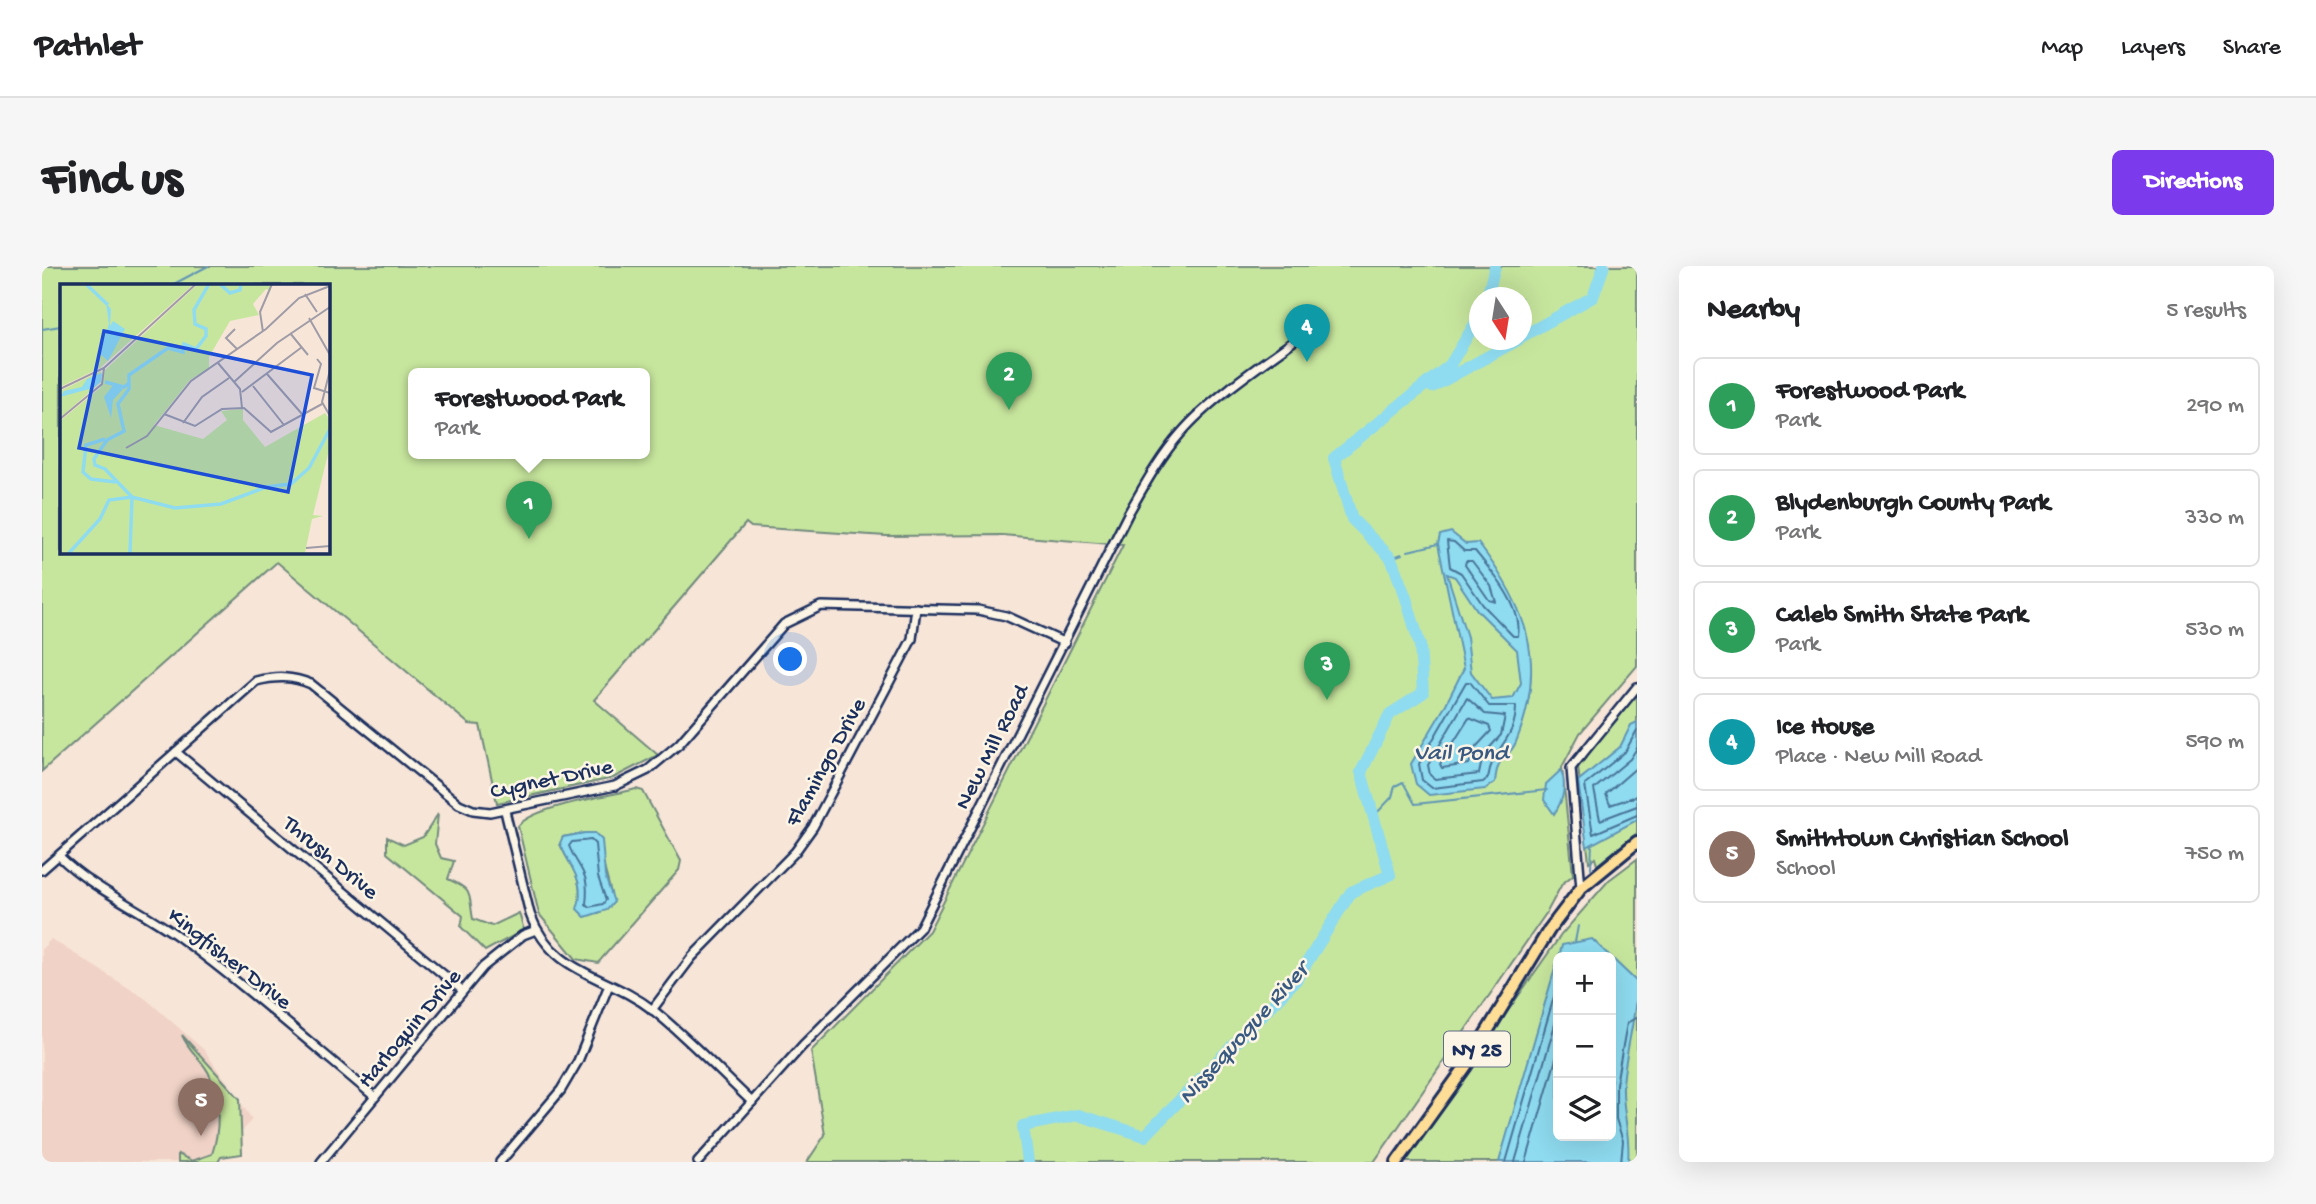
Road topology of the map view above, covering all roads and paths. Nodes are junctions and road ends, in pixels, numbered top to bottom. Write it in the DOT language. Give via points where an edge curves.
graph roads {
  1 [pos="1298,338"];
  2 [pos="916,608"];
  3 [pos="1065,643"];
  4 [pos="1637,687"];
  5 [pos="176,752"];
  6 [pos="505,811"];
  7 [pos="1637,842"];
  8 [pos="59,856"];
  9 [pos="42,870"];
  10 [pos="1581,888"];
  11 [pos="536,930"];
  12 [pos="609,985"];
  13 [pos="462,990"];
  14 [pos="652,1010"];
  15 [pos="375,1097"];
  16 [pos="752,1102"];
  17 [pos="320,1162"];
  18 [pos="500,1162"];
  19 [pos="698,1162"];
  20 [pos="1396,1162"];
  1 -- 3 [label="street, New Mill Road" via="1182,431 1159,459"];
  2 -- 3 [label="street, Cygnet Drive" via="1006,616"];
  2 -- 6 [label="street, Cygnet Drive" via="839,605 802,612 784,624 679,744 648,770 615,786"];
  2 -- 14 [label="street, Flamingo Drive" via="912,639 813,827 795,852 692,957"];
  3 -- 16 [label="street, New Mill Road" via="920,928"];
  4 -- 10 [label="street" via="1570,768"];
  5 -- 6 [label="street, Cygnet Drive" via="256,681 296,678 326,693 458,804 473,810"];
  5 -- 8 [label="street, Cygnet Drive"];
  5 -- 13 [label="street, Thrush Drive"];
  6 -- 11 [label="street"];
  7 -- 10 [label="main road, NY 25"];
  8 -- 9 [label="street, Cygnet Drive"];
  8 -- 15 [label="street, Kingfisher Drive" via="79,876 211,960"];
  10 -- 20 [label="main road, NY 25" via="1538,948 1466,1066"];
  11 -- 12 [label="street" via="567,965"];
  11 -- 13 [label="street, Harloquin Drive" via="483,967"];
  12 -- 14 [label="street"];
  12 -- 18 [label="street" via="561,1090"];
  13 -- 15 [label="street, Harloquin Drive"];
  14 -- 16 [label="street"];
  15 -- 17 [label="street, Harloquin Drive"];
  16 -- 19 [label="street, New Mill Road"];
}
